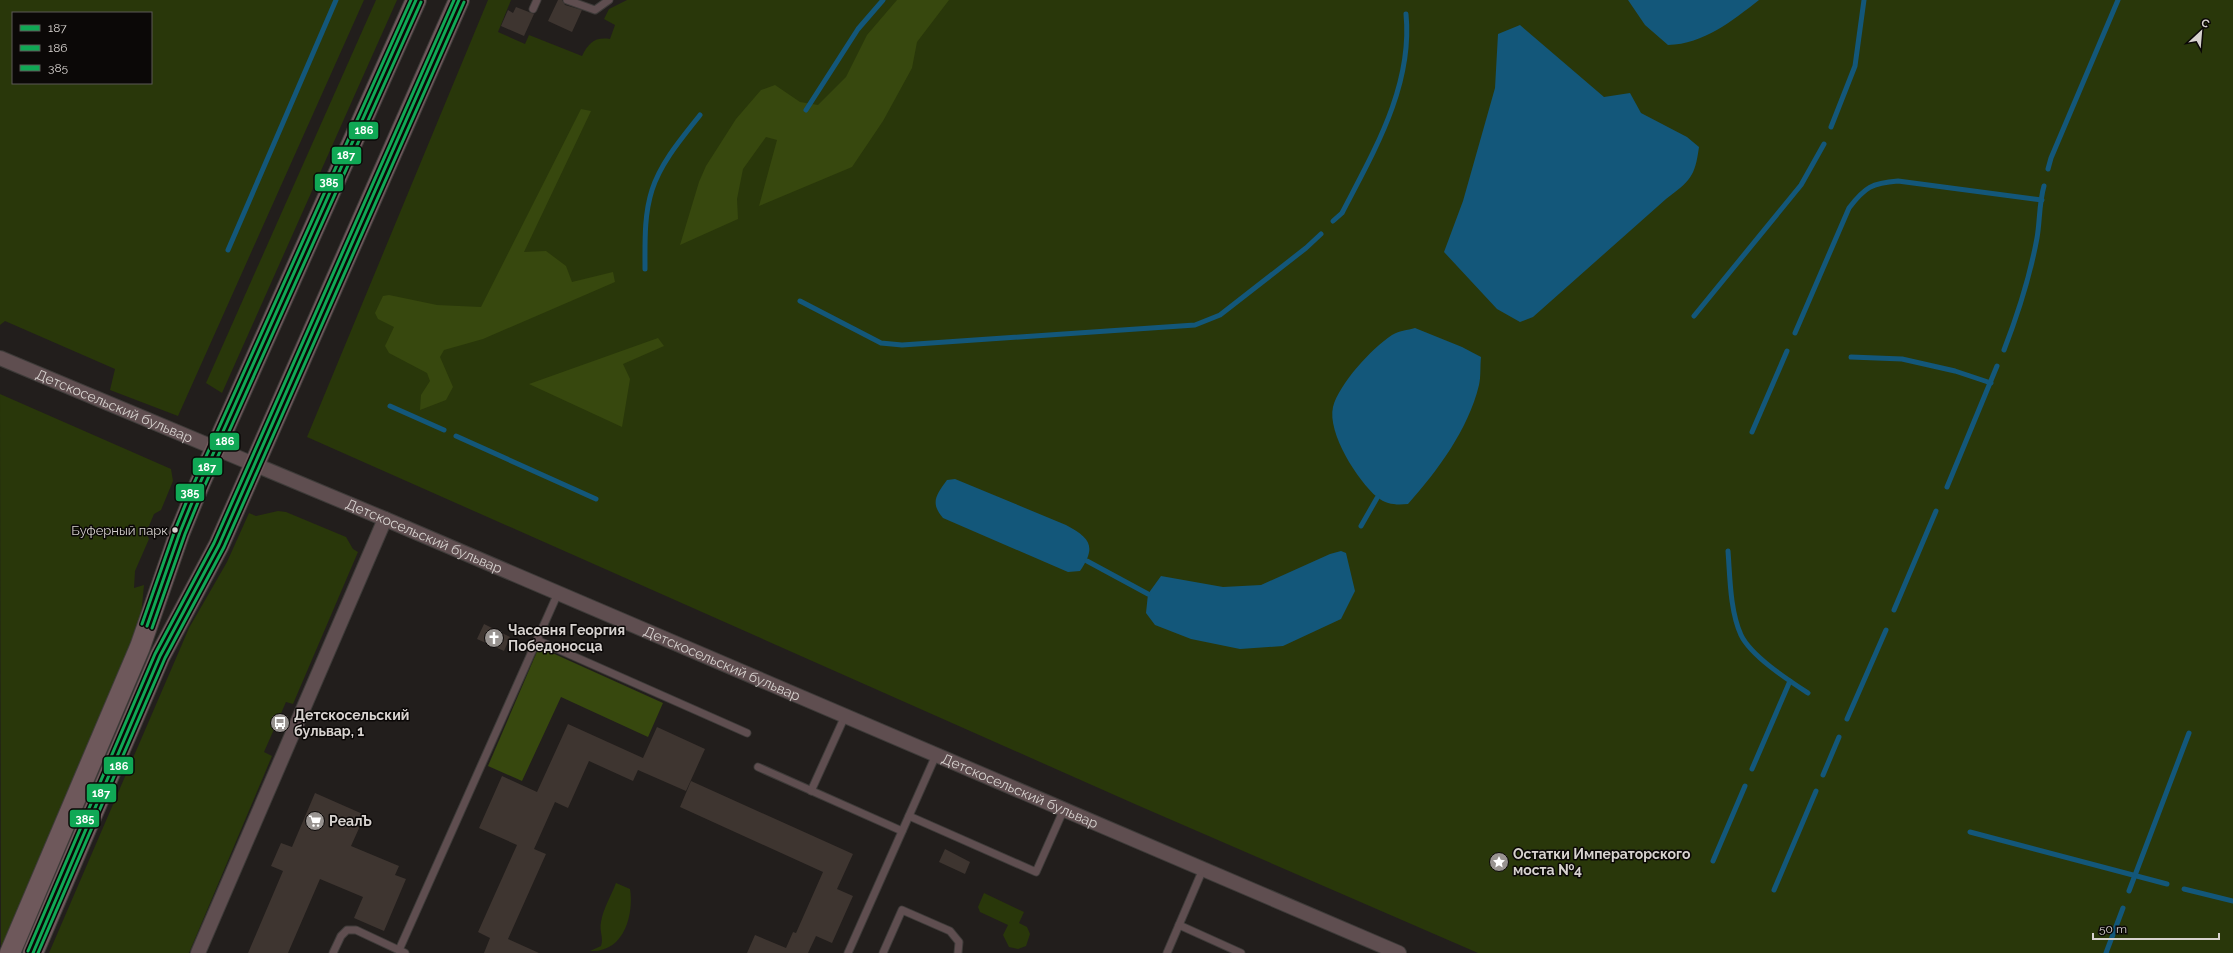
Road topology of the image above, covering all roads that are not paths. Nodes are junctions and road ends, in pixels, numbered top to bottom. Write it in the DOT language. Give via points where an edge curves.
graph roads {
  1 [pos="416,0"];
  2 [pos="459,0"];
  3 [pos="537,0"];
  4 [pos="567,0"];
  5 [pos="609,0"];
  6 [pos="533,10"];
  7 [pos="0,358"];
  8 [pos="215,449"];
  9 [pos="254,464"];
  10 [pos="385,519"];
  11 [pos="558,593"];
  12 [pos="537,640"];
  13 [pos="844,716"];
  14 [pos="747,733"];
  15 [pos="936,755"];
  16 [pos="758,767"];
  17 [pos="811,791"];
  18 [pos="1064,809"];
  19 [pos="909,816"];
  20 [pos="902,831"];
  21 [pos="1203,869"];
  22 [pos="1179,925"];
  23 [pos="402,951"];
  24 [pos="10,953"];
  25 [pos="33,953"];
  26 [pos="198,953"];
  27 [pos="333,953"];
  28 [pos="848,953"];
  29 [pos="883,953"];
  30 [pos="958,953"];
  31 [pos="1167,953"];
  32 [pos="1241,953"];
  33 [pos="1399,953"];
  1 -- 8 [label="main road"];
  2 -- 9 [label="main road"];
  3 -- 6 [label="lane"];
  4 -- 5 [label="lane" via="595,10"];
  7 -- 8 [label="street, Детскосельский бульвар"];
  8 -- 9 [label="street, Детскосельский бульвар"];
  8 -- 24 [label="main road" via="180,532 140,647"];
  9 -- 10 [label="street, Детскосельский бульвар"];
  9 -- 25 [label="main road" via="219,545 160,656"];
  10 -- 11 [label="street, Детскосельский бульвар"];
  10 -- 26 [label="street"];
  11 -- 12 [label="lane"];
  11 -- 13 [label="street, Детскосельский бульвар"];
  12 -- 14 [label="lane"];
  12 -- 23 [label="lane"];
  13 -- 15 [label="street, Детскосельский бульвар"];
  13 -- 17 [label="lane"];
  15 -- 18 [label="street, Детскосельский бульвар"];
  15 -- 19 [label="lane"];
  16 -- 17 [label="lane"];
  17 -- 20 [label="lane"];
  18 -- 19 [label="lane" via="1036,872"];
  18 -- 21 [label="street, Детскосельский бульвар"];
  19 -- 20 [label="lane"];
  20 -- 28 [label="lane"];
  21 -- 22 [label="lane"];
  21 -- 33 [label="street, Детскосельский бульвар"];
  22 -- 31 [label="lane"];
  22 -- 32 [label="lane"];
  23 -- 27 [label="lane" via="356,930 347,930 341,936"];
  29 -- 30 [label="lane" via="902,910 950,932 959,942"];
}
